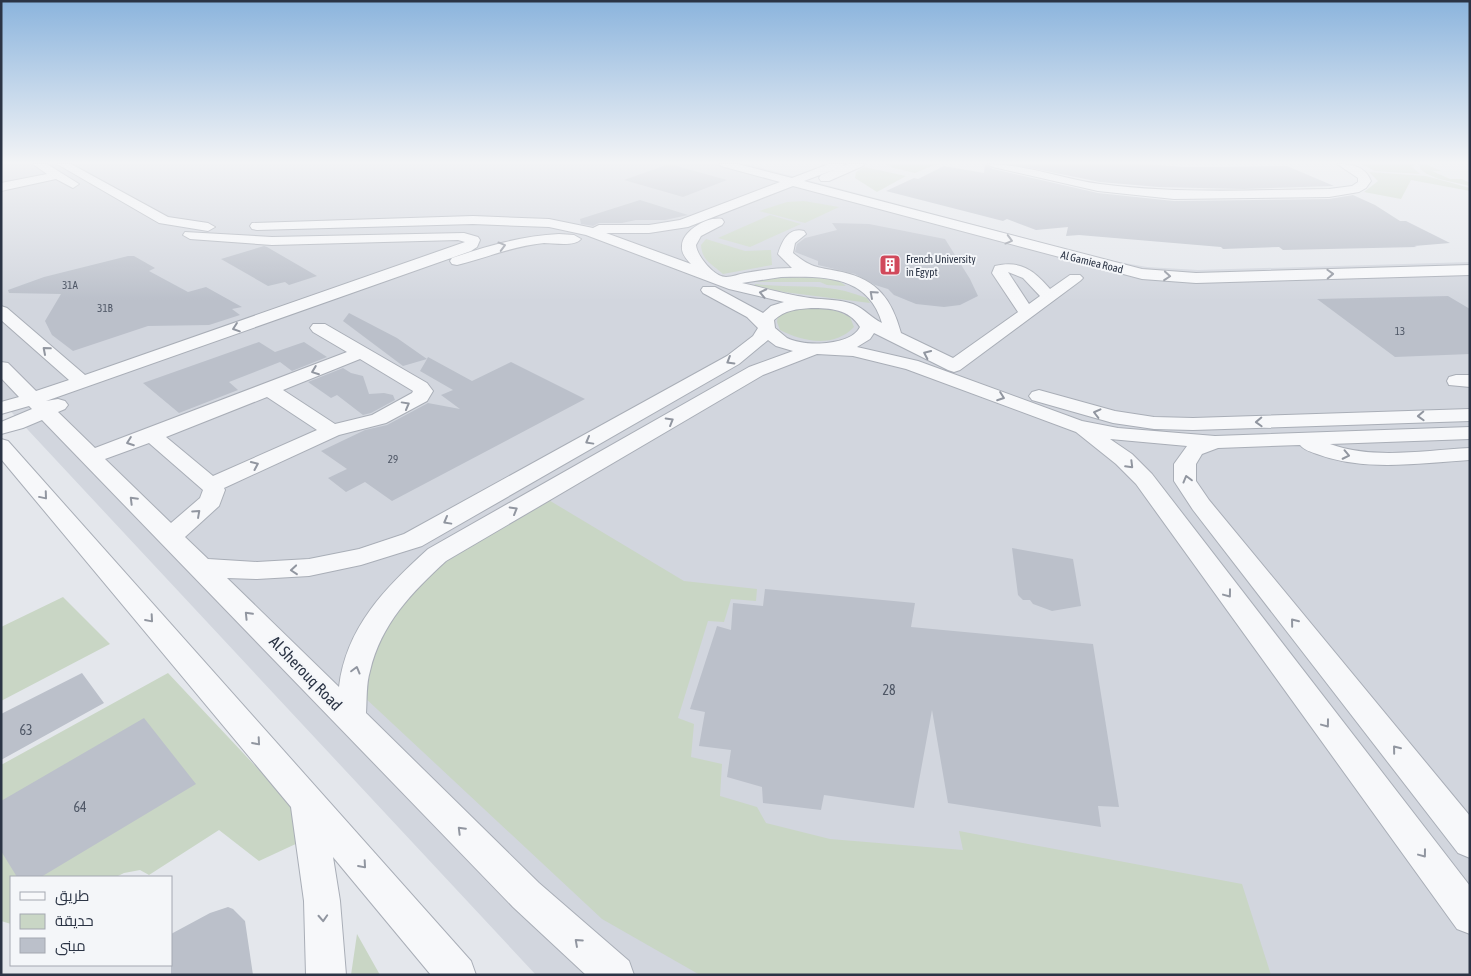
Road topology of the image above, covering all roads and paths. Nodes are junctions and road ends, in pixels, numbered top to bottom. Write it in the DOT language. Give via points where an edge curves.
graph roads {
  1 [pos="145,210"];
  2 [pos="723,210"];
  3 [pos="747,210"];
  4 [pos="919,210"];
  5 [pos="931,210"];
  6 [pos="145,226"];
  7 [pos="466,228"];
  8 [pos="570,232"];
  9 [pos="799,234"];
  10 [pos="1470,257"];
  11 [pos="1470,270"];
  12 [pos="813,274"];
  13 [pos="1075,278"];
  14 [pos="720,281"];
  15 [pos="1049,297"];
  16 [pos="811,302"];
  17 [pos="1,310"];
  18 [pos="1027,312"];
  19 [pos="866,322"];
  20 [pos="766,327"];
  21 [pos="319,328"];
  22 [pos="894,337"];
  23 [pos="816,349"];
  24 [pos="360,353"];
  25 [pos="954,366"];
  26 [pos="1,367"];
  27 [pos="94,382"];
  28 [pos="268,389"];
  29 [pos="39,405"];
  30 [pos="1,408"];
  31 [pos="1470,415"];
  32 [pos="1282,421"];
  33 [pos="618,425"];
  34 [pos="1077,426"];
  35 [pos="1,428"];
  36 [pos="332,432"];
  37 [pos="1470,433"];
  38 [pos="152,435"];
  39 [pos="641,437"];
  40 [pos="1300,439"];
  41 [pos="1215,442"];
  42 [pos="1,445"];
  43 [pos="1470,454"];
  44 [pos="90,457"];
  45 [pos="12,468"];
  46 [pos="211,485"];
  47 [pos="1200,505"];
  48 [pos="1164,508"];
  49 [pos="170,537"];
  50 [pos="202,567"];
  51 [pos="350,718"];
  52 [pos="1423,783"];
  53 [pos="307,800"];
  54 [pos="1470,818"];
  55 [pos="1470,842"];
  56 [pos="1470,916"];
  57 [pos="326,975"];
  58 [pos="458,975"];
  59 [pos="615,975"];
  1 -- 7 [label="street" via="164,220 195,226"];
  2 -- 8 [label="street" via="666,227"];
  3 -- 14 [label="street" via="710,225 688,245 693,260"];
  4 -- 11 [label="street, Al Gamiea Road, one-way" via="1116,269 1169,277"];
  5 -- 10 [label="street, Al Gamiea Road" via="1107,254 1152,262 1202,264"];
  6 -- 7 [label="street" via="160,231 272,241"];
  7 -- 8 [label="street"];
  7 -- 27 [label="street, one-way" via="468,237 473,240 466,248"];
  8 -- 14 [label="street" via="590,232"];
  8 -- 20 [label="street" via="718,294 753,313"];
  27 -- 8 [label="street, one-way" via="491,249"];
  9 -- 12 [label="street" via="789,241 785,254"];
  12 -- 14 [label="street" via="775,272"];
  22 -- 12 [label="street, one-way" via="876,295 850,281"];
  13 -- 15 [label="street"];
  16 -- 14 [label="street, one-way"];
  15 -- 18 [label="street"];
  15 -- 18 [label="street" via="1027,271 1008,267 1000,269"];
  16 -- 19 [label="street" via="850,309"];
  16 -- 20 [label="street" via="778,309 767,318"];
  27 -- 17 [label="street, one-way"];
  18 -- 25 [label="street"];
  19 -- 22 [label="street"];
  19 -- 23 [label="street" via="868,329 858,341"];
  20 -- 23 [label="street" via="782,342"];
  20 -- 33 [label="street, one-way" via="760,339 733,360"];
  21 -- 24 [label="street"];
  25 -- 22 [label="street, one-way"];
  23 -- 34 [label="street, one-way" via="853,351 912,365"];
  39 -- 23 [label="street, one-way" via="756,371"];
  24 -- 28 [label="street, one-way"];
  36 -- 24 [label="street, one-way" via="379,419 420,397 423,391"];
  32 -- 25 [label="street, one-way" via="1193,424 1113,417 1038,396"];
  26 -- 29 [label="street, Al Sherouq Road"];
  27 -- 29 [label="street"];
  27 -- 29 [label="street"];
  28 -- 36 [label="street"];
  28 -- 38 [label="street"];
  29 -- 30 [label="street"];
  29 -- 35 [label="street" via="31,419"];
  29 -- 44 [label="street, Al Sherouq Road"];
  31 -- 32 [label="street, one-way"];
  32 -- 40 [label="street"];
  33 -- 39 [label="street"];
  33 -- 50 [label="street, one-way" via="413,540 376,554 340,563 268,572"];
  34 -- 41 [label="street" via="1118,434"];
  34 -- 48 [label="street, one-way" via="1124,459 1144,479"];
  46 -- 36 [label="street, one-way"];
  37 -- 40 [label="street"];
  38 -- 44 [label="street, one-way"];
  38 -- 46 [label="street"];
  51 -- 39 [label="street, one-way" via="355,671 372,627 401,588 437,555"];
  40 -- 41 [label="street"];
  40 -- 43 [label="street, one-way" via="1334,452 1371,458"];
  47 -- 41 [label="street, one-way" via="1185,482 1185,464 1195,450"];
  42 -- 45 [label="street"];
  49 -- 44 [label="street, Al Sherouq Road, one-way"];
  45 -- 53 [label="street, one-way"];
  49 -- 46 [label="street, one-way" via="211,501 214,495"];
  47 -- 48 [label="street"];
  52 -- 47 [label="street, one-way"];
  48 -- 56 [label="street, one-way"];
  49 -- 50 [label="street, Al Sherouq Road"];
  51 -- 50 [label="street, Al Sherouq Road, one-way"];
  59 -- 51 [label="street, Al Sherouq Road, one-way" via="526,895"];
  52 -- 54 [label="street"];
  52 -- 55 [label="street"];
  53 -- 57 [label="street, one-way" via="322,901"];
  53 -- 58 [label="street, one-way"];
}
